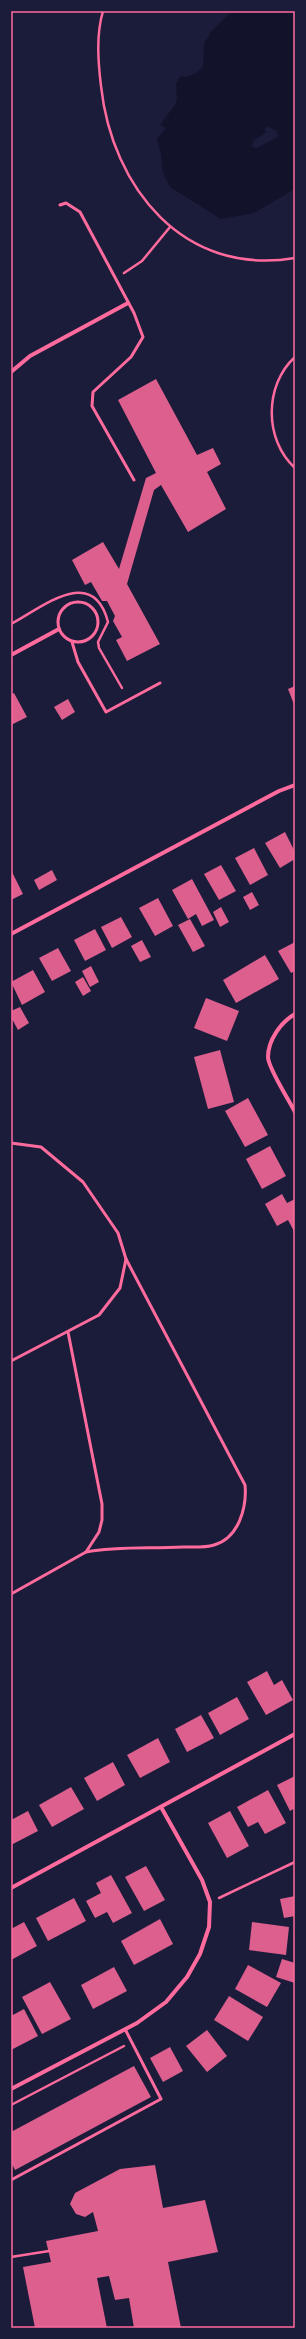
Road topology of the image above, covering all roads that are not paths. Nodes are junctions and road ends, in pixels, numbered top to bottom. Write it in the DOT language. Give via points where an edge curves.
graph roads {
  1 [pos="60,205"];
  2 [pos="128,303"];
  3 [pos="11,372"];
  4 [pos="134,480"];
  5 [pos="59,629"];
  6 [pos="72,642"];
  7 [pos="11,655"];
  8 [pos="160,683"];
  9 [pos="295,785"];
  10 [pos="11,934"];
  11 [pos="295,1014"];
  12 [pos="295,1112"];
  13 [pos="11,1143"];
  14 [pos="126,1259"];
  15 [pos="68,1332"];
  16 [pos="11,1360"];
  17 [pos="86,1552"];
  18 [pos="11,1594"];
  19 [pos="295,1734"];
  20 [pos="161,1807"];
  21 [pos="11,1888"];
  22 [pos="125,2029"];
  23 [pos="11,2089"];
  24 [pos="11,2180"];
  1 -- 2 [label="lane" via="66,203 80,212"];
  2 -- 3 [label="street" via="30,356"];
  2 -- 4 [label="lane" via="143,337 131,357 93,392 92,406"];
  5 -- 6 [label="lane" via="65,638"];
  5 -- 6 [label="lane" via="59,615 66,606 74,602 90,605 98,616 97,631 87,640"];
  5 -- 7 [label="street"];
  6 -- 8 [label="lane" via="78,662 106,712"];
  9 -- 10 [label="street"];
  11 -- 12 [label="street" via="277,1030 270,1043 268,1058"];
  13 -- 14 [label="lane" via="41,1147 83,1182 118,1233"];
  14 -- 15 [label="lane" via="120,1288 112,1301 99,1315"];
  14 -- 17 [label="lane" via="245,1485 247,1500 236,1527 215,1545 110,1548"];
  15 -- 16 [label="lane"];
  15 -- 17 [label="lane" via="102,1504 99,1532"];
  17 -- 18 [label="lane"];
  19 -- 20 [label="street"];
  20 -- 21 [label="street"];
  20 -- 22 [label="street" via="202,1880 210,1902 209,1927 200,1954 187,1977 166,2002"];
  22 -- 23 [label="street"];
  22 -- 24 [label="lane" via="162,2099"];
}
